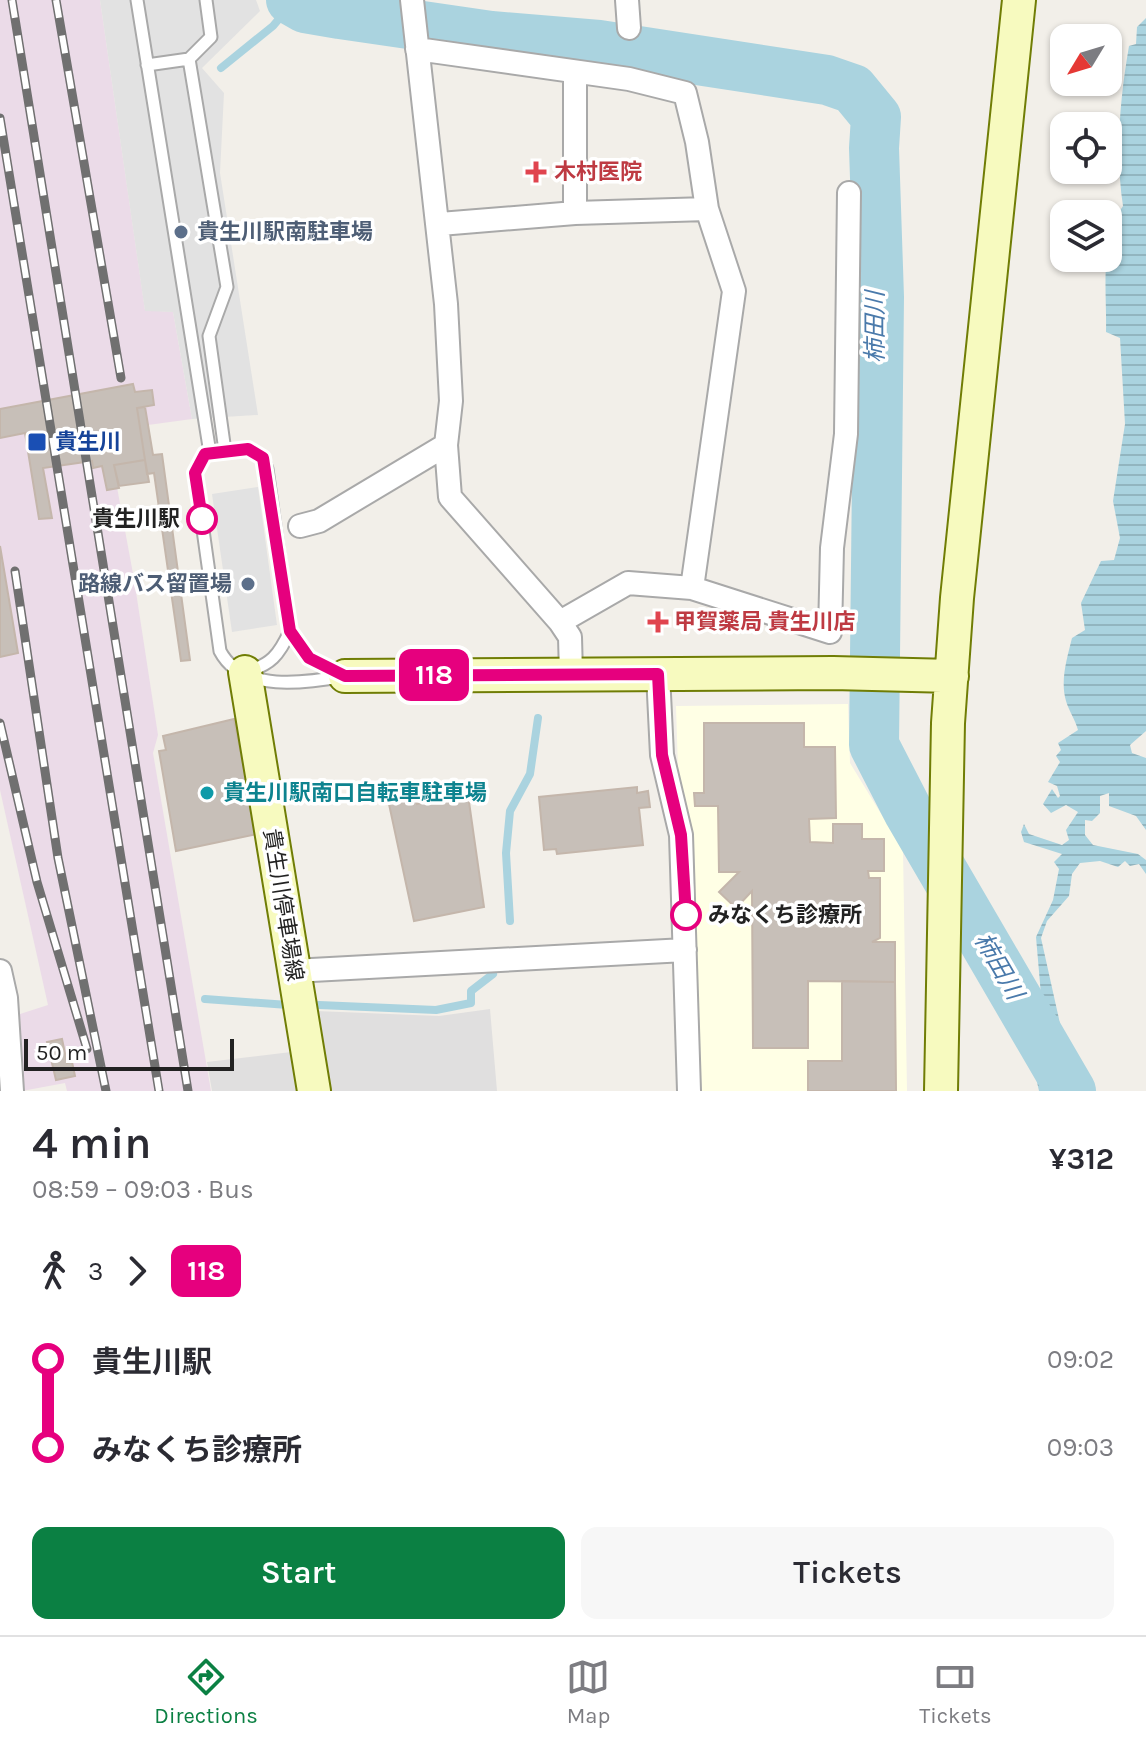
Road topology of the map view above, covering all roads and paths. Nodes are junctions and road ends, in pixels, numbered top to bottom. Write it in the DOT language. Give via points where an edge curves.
graph roads {
  1 [pos="137,0"];
  2 [pos="206,0"];
  3 [pos="627,0"];
  4 [pos="1019,0"];
  5 [pos="413,5"];
  6 [pos="629,28"];
  7 [pos="416,40"];
  8 [pos="189,59"];
  9 [pos="147,65"];
  10 [pos="575,73"];
  11 [pos="849,193"];
  12 [pos="707,209"];
  13 [pos="575,213"];
  14 [pos="440,224"];
  15 [pos="446,445"];
  16 [pos="225,451"];
  17 [pos="210,453"];
  18 [pos="300,526"];
  19 [pos="692,588"];
  20 [pos="560,622"];
  21 [pos="290,631"];
  22 [pos="245,672"];
  23 [pos="571,674"];
  24 [pos="658,674"];
  25 [pos="345,676"];
  26 [pos="952,676"];
  27 [pos="685,950"];
  28 [pos="0,971"];
  29 [pos="293,971"];
  30 [pos="12,1091"];
  31 [pos="314,1091"];
  32 [pos="689,1091"];
  33 [pos="941,1091"];
  1 -- 9 [label="lane"];
  2 -- 8 [label="lane" via="211,37"];
  3 -- 6 [label="street"];
  4 -- 26 [label="street"];
  5 -- 7 [label="street"];
  7 -- 10 [label="street"];
  7 -- 14 [label="street"];
  8 -- 9 [label="lane"];
  8 -- 16 [label="lane" via="227,287 209,336"];
  9 -- 17 [label="lane"];
  10 -- 12 [label="street" via="685,93"];
  10 -- 13 [label="street"];
  11 -- 19 [label="street" via="846,434 832,548 830,632"];
  12 -- 13 [label="street"];
  12 -- 19 [label="street" via="734,291"];
  13 -- 14 [label="street"];
  14 -- 15 [label="street" via="451,401"];
  15 -- 18 [label="street" via="319,521"];
  15 -- 20 [label="street" via="450,497"];
  16 -- 17 [label="lane"];
  16 -- 21 [label="lane" via="248,449 263,458"];
  17 -- 22 [label="lane" via="198,461 195,473 220,651 234,668"];
  19 -- 20 [label="street" via="628,583"];
  20 -- 23 [label="street" via="570,637"];
  21 -- 22 [label="lane" via="277,658"];
  21 -- 25 [label="lane" via="309,658"];
  22 -- 25 [label="lane" via="264,682"];
  22 -- 29 [label="street, 貴生川停車場線"];
  23 -- 24 [label="street"];
  23 -- 25 [label="street"];
  24 -- 26 [label="street"];
  24 -- 27 [label="street" via="662,755 681,835"];
  26 -- 33 [label="street" via="944,798"];
  27 -- 29 [label="street"];
  27 -- 32 [label="street"];
  28 -- 30 [label="street"];
  29 -- 31 [label="street, 貴生川停車場線"];
}
